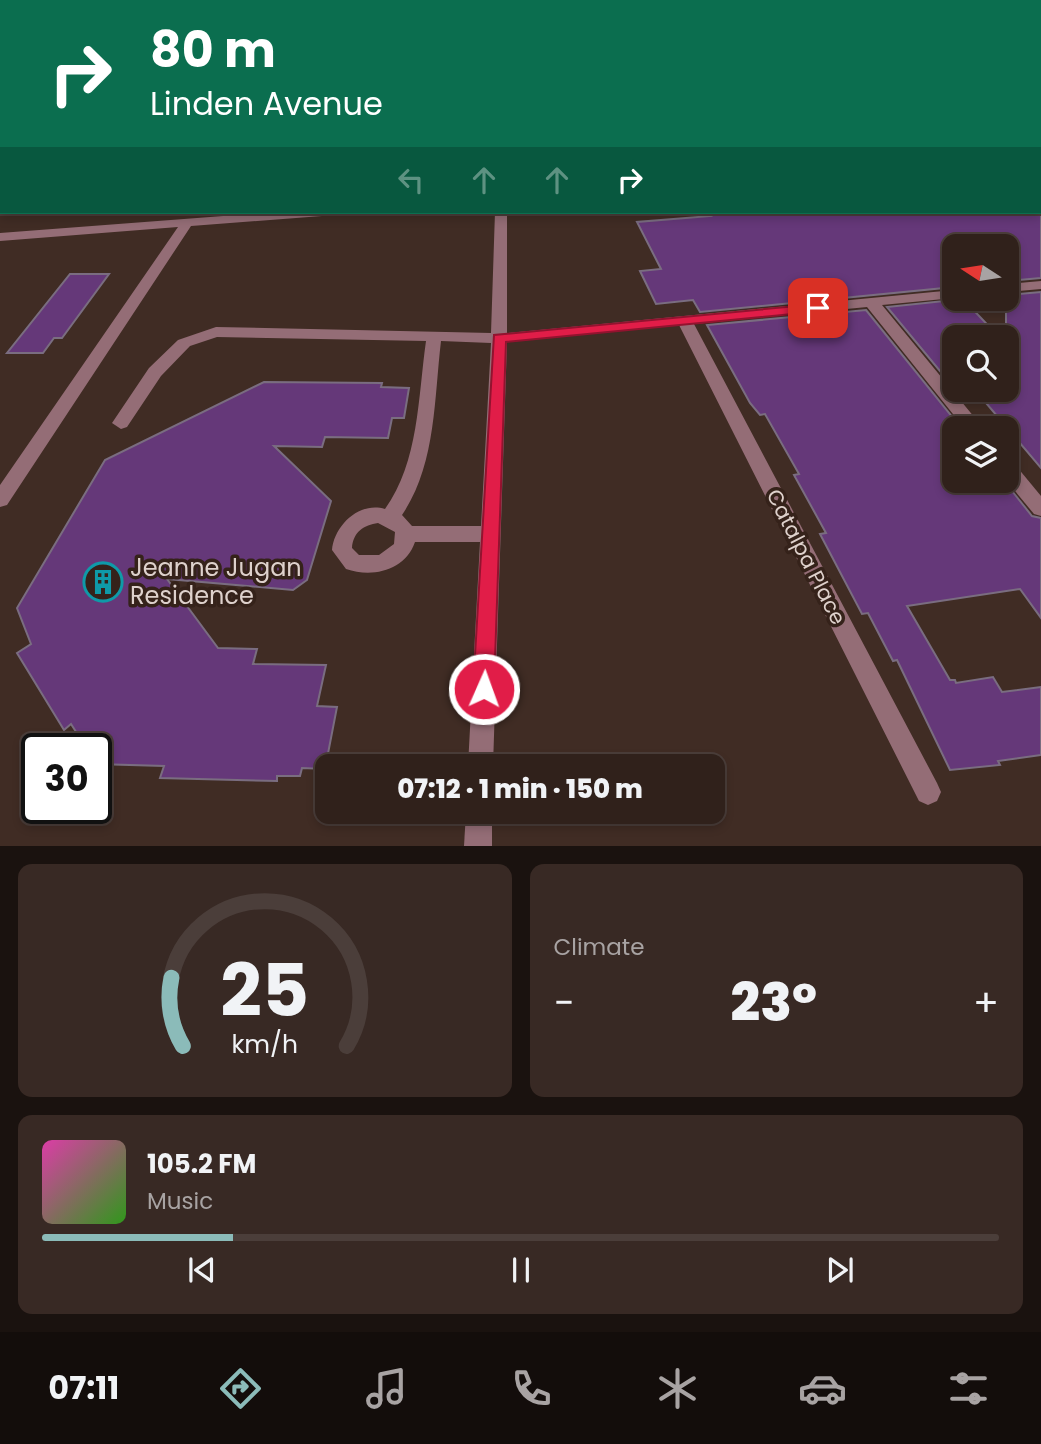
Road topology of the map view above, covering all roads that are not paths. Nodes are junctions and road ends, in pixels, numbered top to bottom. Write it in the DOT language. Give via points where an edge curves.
graph roads {
  1 [pos="298,214"];
  2 [pos="501,214"];
  3 [pos="187,223"];
  4 [pos="0,237"];
  5 [pos="1041,285"];
  6 [pos="1019,287"];
  7 [pos="942,295"];
  8 [pos="871,302"];
  9 [pos="685,321"];
  10 [pos="499,338"];
  11 [pos="435,339"];
  12 [pos="964,416"];
  13 [pos="121,423"];
  14 [pos="1019,483"];
  15 [pos="0,500"];
  16 [pos="1041,509"];
  17 [pos="390,517"];
  18 [pos="406,534"];
  19 [pos="489,534"];
  20 [pos="481,754"];
  21 [pos="928,792"];
  22 [pos="479,824"];
  23 [pos="478,845"];
  1 -- 3 [label="street"];
  2 -- 10 [label="street"];
  3 -- 4 [label="street"];
  3 -- 15 [label="street"];
  5 -- 6 [label="street"];
  7 -- 8 [label="street"];
  8 -- 9 [label="street"];
  8 -- 12 [label="street"];
  9 -- 10 [label="street"];
  9 -- 21 [label="street, Catalpa Place"];
  10 -- 11 [label="street"];
  10 -- 19 [label="street"];
  11 -- 13 [label="street" via="216,332 184,343 155,372"];
  11 -- 17 [label="street" via="417,467 407,493"];
  14 -- 16 [label="street"];
  17 -- 18 [label="street"];
  17 -- 18 [label="street" via="369,517 350,526 341,542 346,558 364,566 386,563 402,551"];
  18 -- 19 [label="street"];
  19 -- 20 [label="street"];
  22 -- 23 [label="street"];
}
